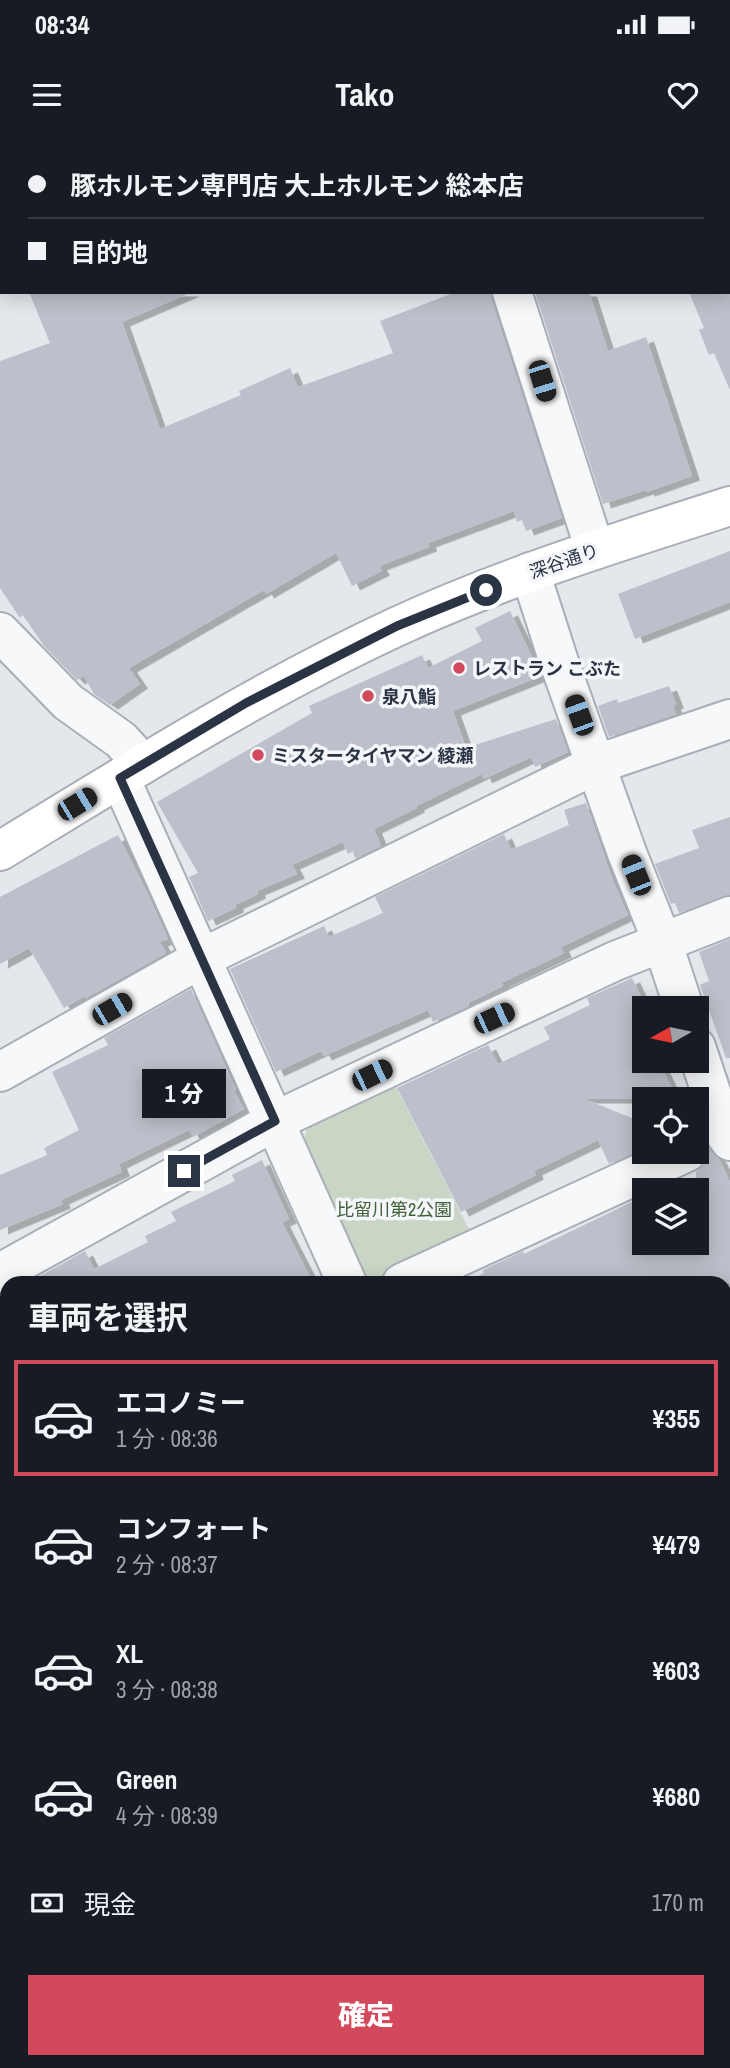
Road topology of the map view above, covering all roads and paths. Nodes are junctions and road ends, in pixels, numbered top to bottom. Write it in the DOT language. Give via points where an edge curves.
graph roads {
  1 [pos="513,294"];
  2 [pos="730,506"];
  3 [pos="595,550"];
  4 [pos="530,572"];
  5 [pos="0,632"];
  6 [pos="730,719"];
  7 [pos="597,764"];
  8 [pos="131,771"];
  9 [pos="0,851"];
  10 [pos="730,916"];
  11 [pos="662,941"];
  12 [pos="202,958"];
  13 [pos="680,996"];
  14 [pos="0,1072"];
  15 [pos="702,1073"];
  16 [pos="275,1121"];
  17 [pos="717,1141"];
  18 [pos="661,1164"];
  19 [pos="0,1273"];
  20 [pos="344,1276"];
  21 [pos="417,1276"];
  1 -- 3 [label="street"];
  2 -- 3 [label="main road, 深谷通り"];
  3 -- 4 [label="main road, 深谷通り"];
  4 -- 7 [label="street"];
  4 -- 8 [label="main road, 深谷通り" via="397,626 246,703"];
  5 -- 8 [label="street" via="68,702 121,740"];
  6 -- 7 [label="street"];
  7 -- 11 [label="street"];
  7 -- 12 [label="street"];
  8 -- 9 [label="main road, 深谷通り"];
  8 -- 12 [label="street"];
  10 -- 11 [label="street"];
  11 -- 13 [label="street"];
  11 -- 16 [label="street"];
  12 -- 14 [label="street"];
  12 -- 16 [label="street"];
  15 -- 17 [label="street"];
  16 -- 19 [label="street"];
  16 -- 20 [label="street"];
  18 -- 21 [label="street"];
}
